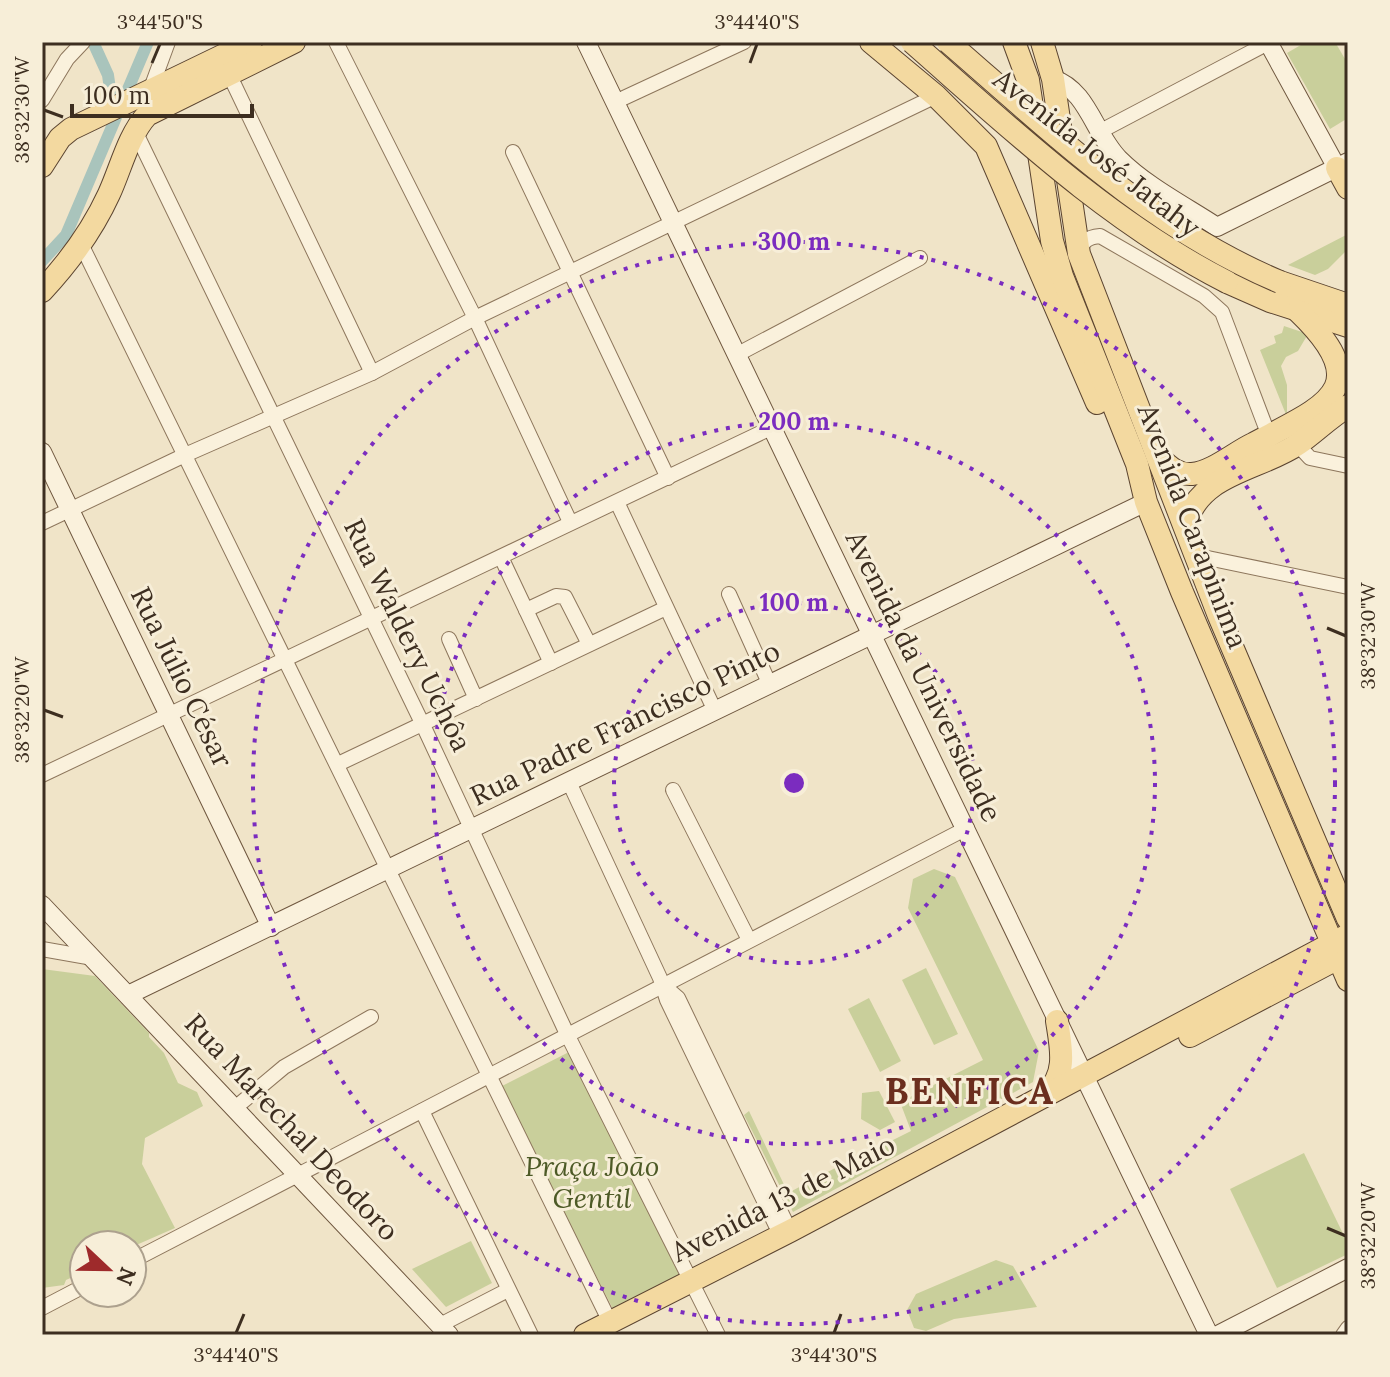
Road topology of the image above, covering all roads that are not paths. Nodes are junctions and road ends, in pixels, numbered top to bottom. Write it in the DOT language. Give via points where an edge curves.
graph roads {
  1 [pos="83,42"];
  2 [pos="168,42"];
  3 [pos="251,42"];
  4 [pos="294,42"];
  5 [pos="336,42"];
  6 [pos="586,42"];
  7 [pos="744,42"];
  8 [pos="871,42"];
  9 [pos="912,42"];
  10 [pos="948,42"];
  11 [pos="1014,42"];
  12 [pos="1042,42"];
  13 [pos="1269,42"];
  14 [pos="229,74"];
  15 [pos="1053,79"];
  16 [pos="143,94"];
  17 [pos="936,96"];
  18 [pos="42,100"];
  19 [pos="615,102"];
  20 [pos="135,131"];
  21 [pos="1099,132"];
  22 [pos="513,152"];
  23 [pos="42,166"];
  24 [pos="1344,173"];
  25 [pos="675,222"];
  26 [pos="82,246"];
  27 [pos="1079,254"];
  28 [pos="920,258"];
  29 [pos="571,272"];
  30 [pos="1348,290"];
  31 [pos="42,291"];
  32 [pos="1275,292"];
  33 [pos="1317,296"];
  34 [pos="1348,305"];
  35 [pos="1298,311"];
  36 [pos="475,318"];
  37 [pos="1348,326"];
  38 [pos="738,354"];
  39 [pos="372,373"];
  40 [pos="1348,406"];
  41 [pos="272,416"];
  42 [pos="773,427"];
  43 [pos="1269,436"];
  44 [pos="1297,444"];
  45 [pos="42,452"];
  46 [pos="185,455"];
  47 [pos="1160,458"];
  48 [pos="1348,466"];
  49 [pos="668,478"];
  50 [pos="1145,496"];
  51 [pos="617,502"];
  52 [pos="71,508"];
  53 [pos="570,522"];
  54 [pos="42,523"];
  55 [pos="1186,524"];
  56 [pos="1198,556"];
  57 [pos="501,557"];
  58 [pos="1348,587"];
  59 [pos="729,594"];
  60 [pos="666,608"];
  61 [pos="526,610"];
  62 [pos="372,618"];
  63 [pos="872,634"];
  64 [pos="449,639"];
  65 [pos="589,644"];
  66 [pos="286,658"];
  67 [pos="551,663"];
  68 [pos="769,683"];
  69 [pos="476,699"];
  70 [pos="715,711"];
  71 [pos="169,715"];
  72 [pos="423,725"];
  73 [pos="338,764"];
  74 [pos="42,774"];
  75 [pos="569,782"];
  76 [pos="673,790"];
  77 [pos="473,828"];
  78 [pos="967,828"];
  79 [pos="388,868"];
  80 [pos="43,908"];
  81 [pos="1348,919"];
  82 [pos="271,927"];
  83 [pos="749,940"];
  84 [pos="1341,947"];
  85 [pos="42,949"];
  86 [pos="93,958"];
  87 [pos="1348,980"];
  88 [pos="663,984"];
  89 [pos="128,995"];
  90 [pos="371,1017"];
  91 [pos="1057,1021"];
  92 [pos="567,1034"];
  93 [pos="490,1076"];
  94 [pos="1088,1081"];
  95 [pos="1041,1097"];
  96 [pos="235,1108"];
  97 [pos="422,1111"];
  98 [pos="299,1175"];
  99 [pos="785,1234"];
  100 [pos="148,1253"];
  101 [pos="1348,1268"];
  102 [pos="694,1286"];
  103 [pos="508,1290"];
  104 [pos="68,1294"];
  105 [pos="42,1308"];
  106 [pos="613,1329"];
  107 [pos="444,1330"];
  108 [pos="531,1335"];
  109 [pos="585,1335"];
  110 [pos="718,1335"];
  111 [pos="1209,1335"];
  112 [pos="1218,1335"];
  1 -- 18 [label="street"];
  2 -- 16 [label="street"];
  3 -- 16 [label="main road"];
  4 -- 14 [label="main road"];
  5 -- 36 [label="street"];
  6 -- 19 [label="street, Avenida da Universidade"];
  7 -- 19 [label="street"];
  8 -- 17 [label="main road"];
  9 -- 32 [label="main road, Avenida José Jatahy, bridge" via="1130,224 1201,269"];
  10 -- 32 [label="main road, Avenida José Jatahy, bridge" via="1145,208"];
  11 -- 50 [label="main road, Avenida Carapinima" via="1028,80 1062,276"];
  12 -- 15 [label="main road, Avenida Carapinima"];
  13 -- 21 [label="street"];
  13 -- 24 [label="street"];
  14 -- 20 [label="main road" via="158,108"];
  14 -- 39 [label="street"];
  15 -- 21 [label="street" via="1082,100"];
  15 -- 27 [label="main road, Avenida Carapinima"];
  16 -- 23 [label="main road" via="60,138"];
  17 -- 25 [label="street"];
  17 -- 50 [label="main road" via="986,146 1132,482"];
  19 -- 25 [label="street, Avenida da Universidade"];
  20 -- 26 [label="main road"];
  20 -- 41 [label="street, Rua Waldery Uchôa"];
  21 -- 24 [label="street" via="1119,159 1217,227"];
  22 -- 29 [label="street"];
  25 -- 29 [label="street"];
  25 -- 38 [label="street, Avenida da Universidade"];
  26 -- 31 [label="main road"];
  26 -- 46 [label="street"];
  27 -- 43 [label="street" via="1090,237 1100,236 1214,303 1227,322"];
  27 -- 47 [label="main road, Avenida Carapinima"];
  28 -- 38 [label="street"];
  29 -- 36 [label="street"];
  29 -- 49 [label="street"];
  30 -- 33 [label="main road"];
  32 -- 33 [label="main road, Avenida José Jatahy"];
  32 -- 35 [label="main road, Avenida José Jatahy"];
  33 -- 34 [label="main road, Avenida José Jatahy"];
  35 -- 37 [label="main road, Avenida José Jatahy"];
  35 -- 43 [label="main road" via="1330,344 1337,378 1315,413"];
  36 -- 39 [label="street"];
  36 -- 53 [label="street"];
  38 -- 42 [label="street, Avenida da Universidade"];
  39 -- 41 [label="street"];
  40 -- 44 [label="main road"];
  41 -- 46 [label="street"];
  41 -- 62 [label="street, Rua Waldery Uchôa"];
  42 -- 49 [label="street"];
  42 -- 63 [label="street, Avenida da Universidade"];
  43 -- 47 [label="main road" via="1201,472 1181,473"];
  44 -- 48 [label="street" via="1310,458"];
  44 -- 55 [label="main road" via="1211,486 1194,503"];
  45 -- 52 [label="street, Rua Júlio César"];
  46 -- 52 [label="street"];
  46 -- 66 [label="street"];
  47 -- 55 [label="main road, Avenida Carapinima"];
  49 -- 51 [label="street"];
  50 -- 63 [label="street, Rua Padre Francisco Pinto"];
  50 -- 84 [label="main road, Avenida Carapinima"];
  51 -- 53 [label="street"];
  51 -- 60 [label="street"];
  52 -- 54 [label="street"];
  52 -- 71 [label="street, Rua Júlio César"];
  53 -- 57 [label="street"];
  55 -- 56 [label="main road, Avenida Carapinima"];
  56 -- 58 [label="street"];
  56 -- 81 [label="main road, Avenida Carapinima"];
  57 -- 61 [label="street"];
  57 -- 62 [label="street"];
  59 -- 68 [label="street"];
  60 -- 65 [label="street"];
  60 -- 70 [label="street"];
  61 -- 65 [label="street" via="565,597"];
  61 -- 67 [label="street"];
  62 -- 66 [label="street"];
  62 -- 72 [label="street, Rua Waldery Uchôa"];
  63 -- 68 [label="street, Rua Padre Francisco Pinto"];
  63 -- 78 [label="street, Avenida da Universidade"];
  64 -- 69 [label="street"];
  65 -- 67 [label="street"];
  66 -- 71 [label="street"];
  66 -- 73 [label="street"];
  67 -- 69 [label="street"];
  68 -- 70 [label="street, Rua Padre Francisco Pinto"];
  69 -- 72 [label="street"];
  70 -- 75 [label="street, Rua Padre Francisco Pinto"];
  71 -- 74 [label="street"];
  71 -- 82 [label="street, Rua Júlio César"];
  72 -- 73 [label="street"];
  72 -- 77 [label="street, Rua Waldery Uchôa"];
  73 -- 79 [label="street"];
  75 -- 77 [label="street, Rua Padre Francisco Pinto"];
  75 -- 88 [label="street"];
  76 -- 83 [label="street"];
  77 -- 79 [label="street, Rua Padre Francisco Pinto"];
  77 -- 92 [label="street, Rua Waldery Uchôa"];
  78 -- 83 [label="street"];
  78 -- 91 [label="street, Avenida da Universidade"];
  79 -- 82 [label="street, Rua Padre Francisco Pinto"];
  79 -- 93 [label="street"];
  80 -- 86 [label="street, Rua Marechal Deodoro"];
  82 -- 89 [label="street, Rua Padre Francisco Pinto"];
  83 -- 88 [label="street"];
  84 -- 87 [label="main road, Avenida Carapinima"];
  84 -- 94 [label="main road, Avenida 13 de Maio"];
  85 -- 86 [label="street"];
  86 -- 89 [label="street, Rua Marechal Deodoro"];
  88 -- 92 [label="street"];
  88 -- 99 [label="street" via="678,998"];
  89 -- 96 [label="street, Rua Marechal Deodoro"];
  90 -- 96 [label="street" via="284,1067"];
  91 -- 94 [label="street, Avenida da Universidade"];
  91 -- 95 [label="main road" via="1062,1061 1052,1088"];
  92 -- 93 [label="street"];
  92 -- 102 [label="street, Rua Waldery Uchôa"];
  93 -- 97 [label="street"];
  93 -- 106 [label="street"];
  94 -- 95 [label="main road, Avenida 13 de Maio"];
  94 -- 102 [label="main road, Avenida 13 de Maio"];
  94 -- 111 [label="street, Avenida da Universidade"];
  95 -- 99 [label="main road, Avenida 13 de Maio"];
  96 -- 98 [label="street, Rua Marechal Deodoro"];
  97 -- 98 [label="street"];
  97 -- 103 [label="street"];
  98 -- 100 [label="street"];
  98 -- 107 [label="street, Rua Marechal Deodoro"];
  99 -- 102 [label="main road, Avenida 13 de Maio"];
  101 -- 112 [label="street"];
  102 -- 106 [label="main road, Avenida 13 de Maio"];
  102 -- 110 [label="street, Rua Waldery Uchôa"];
  103 -- 107 [label="street"];
  103 -- 108 [label="street"];
  104 -- 105 [label="street"];
  106 -- 109 [label="main road, Avenida 13 de Maio"];
}
